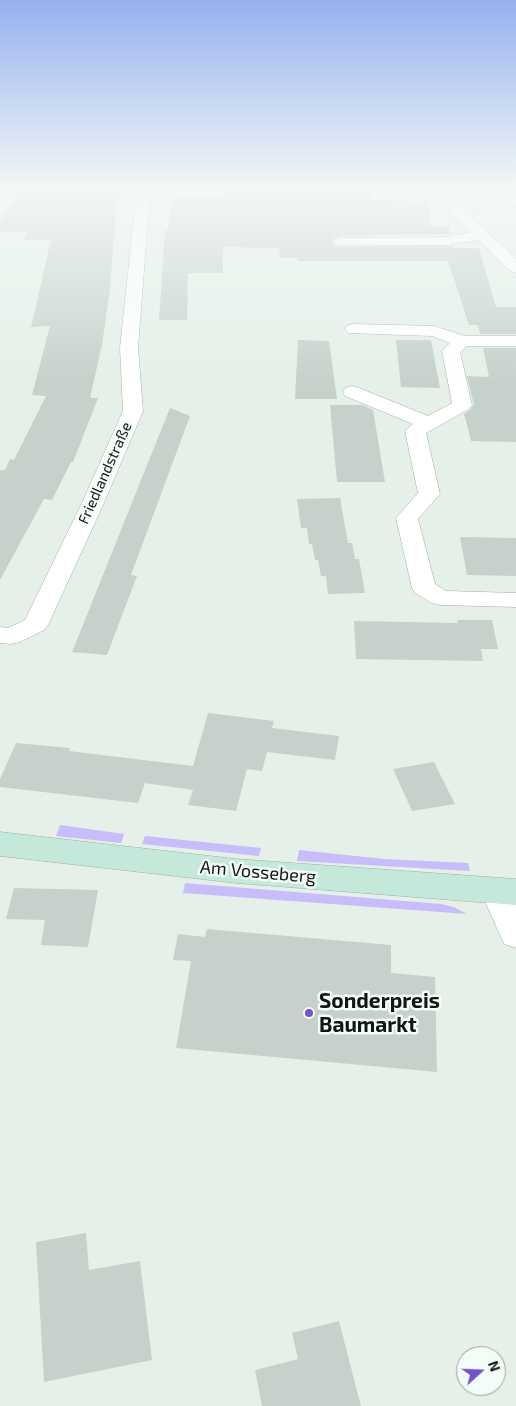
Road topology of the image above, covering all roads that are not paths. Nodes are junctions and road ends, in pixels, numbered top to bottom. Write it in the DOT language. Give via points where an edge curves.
graph roads {
  1 [pos="138,253"];
  2 [pos="499,253"];
  3 [pos="516,268"];
  4 [pos="354,329"];
  5 [pos="463,341"];
  6 [pos="516,341"];
  7 [pos="352,392"];
  8 [pos="428,423"];
  9 [pos="516,600"];
  10 [pos="0,635"];
  11 [pos="0,844"];
  12 [pos="506,892"];
  13 [pos="516,934"];
  1 -- 10 [label="street, Friedlandstraße" via="129,348 133,411 35,625 11,636"];
  2 -- 3 [label="street"];
  4 -- 5 [label="street" via="434,331"];
  5 -- 6 [label="street"];
  5 -- 8 [label="street" via="451,351 462,405"];
  7 -- 8 [label="street"];
  8 -- 9 [label="street" via="415,431 429,494 407,518 424,588 441,598"];
  11 -- 12 [label="street, Am Vosseberg" via="236,871"];
  12 -- 13 [label="street"];
}
